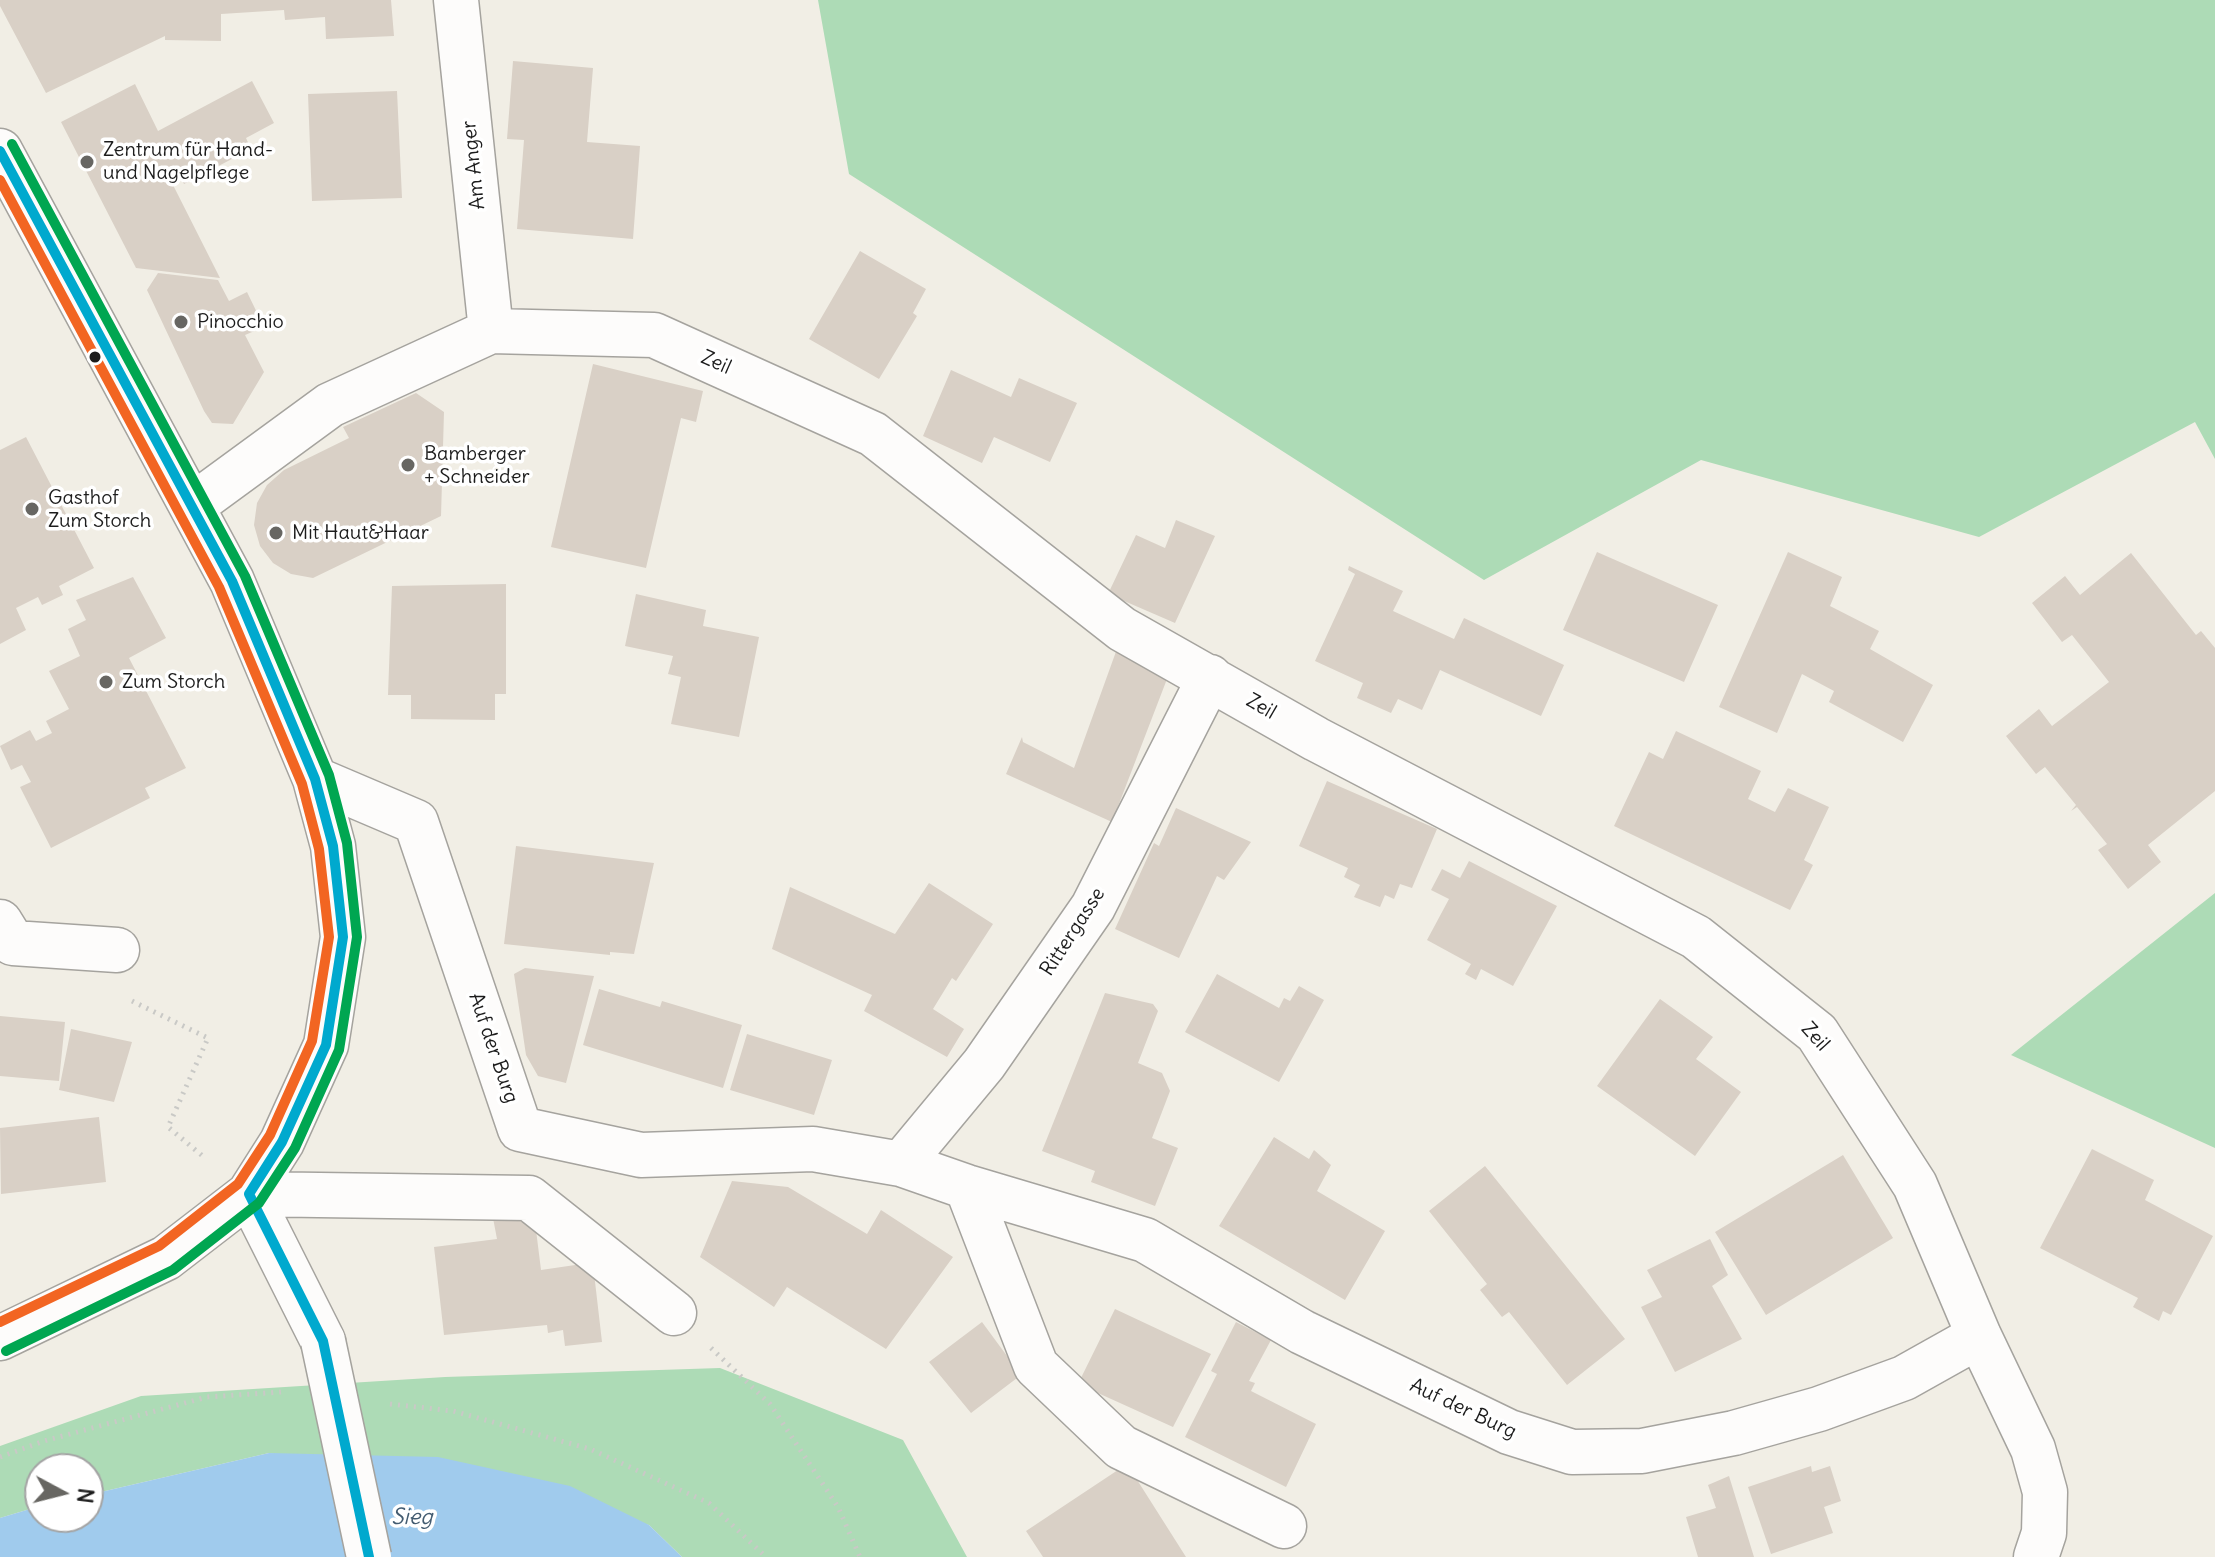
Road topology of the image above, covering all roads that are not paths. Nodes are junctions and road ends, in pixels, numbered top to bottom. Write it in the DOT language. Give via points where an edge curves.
graph roads {
  1 [pos="456,0"];
  2 [pos="0,151"];
  3 [pos="491,331"];
  4 [pos="192,506"];
  5 [pos="1210,677"];
  6 [pos="315,779"];
  7 [pos="0,922"];
  8 [pos="117,950"];
  9 [pos="901,1164"];
  10 [pos="967,1187"];
  11 [pos="249,1194"];
  12 [pos="674,1313"];
  13 [pos="1979,1336"];
  14 [pos="0,1338"];
  15 [pos="1284,1526"];
  16 [pos="369,1557"];
  17 [pos="2036,1557"];
  1 -- 3 [label="street, Am Anger"];
  2 -- 4 [label="street"];
  3 -- 4 [label="street, Zeil" via="330,405"];
  3 -- 5 [label="street, Zeil" via="654,335 873,434 1122,629"];
  4 -- 6 [label="street" via="232,581"];
  5 -- 9 [label="street, Rittergasse" via="1093,907 984,1064"];
  5 -- 13 [label="street, Zeil" via="1316,739 1696,937 1817,1033 1915,1185"];
  6 -- 9 [label="street, Auf der Burg" via="416,822 520,1129 641,1155 813,1149"];
  6 -- 11 [label="street" via="333,846 343,937 326,1045 282,1142"];
  7 -- 8 [label="street" via="13,943"];
  9 -- 10 [label="street, Auf der Burg"];
  10 -- 13 [label="street, Auf der Burg" via="1145,1240 1302,1332 1509,1432 1572,1452 1642,1451 1734,1433 1904,1378"];
  10 -- 15 [label="street" via="1036,1366 1121,1447"];
  11 -- 12 [label="street" via="529,1198"];
  11 -- 14 [label="street" via="166,1258"];
  11 -- 16 [label="street, bridge" via="323,1341"];
  13 -- 17 [label="street, Zeil" via="2033,1449 2045,1492 2044,1533"];
}
